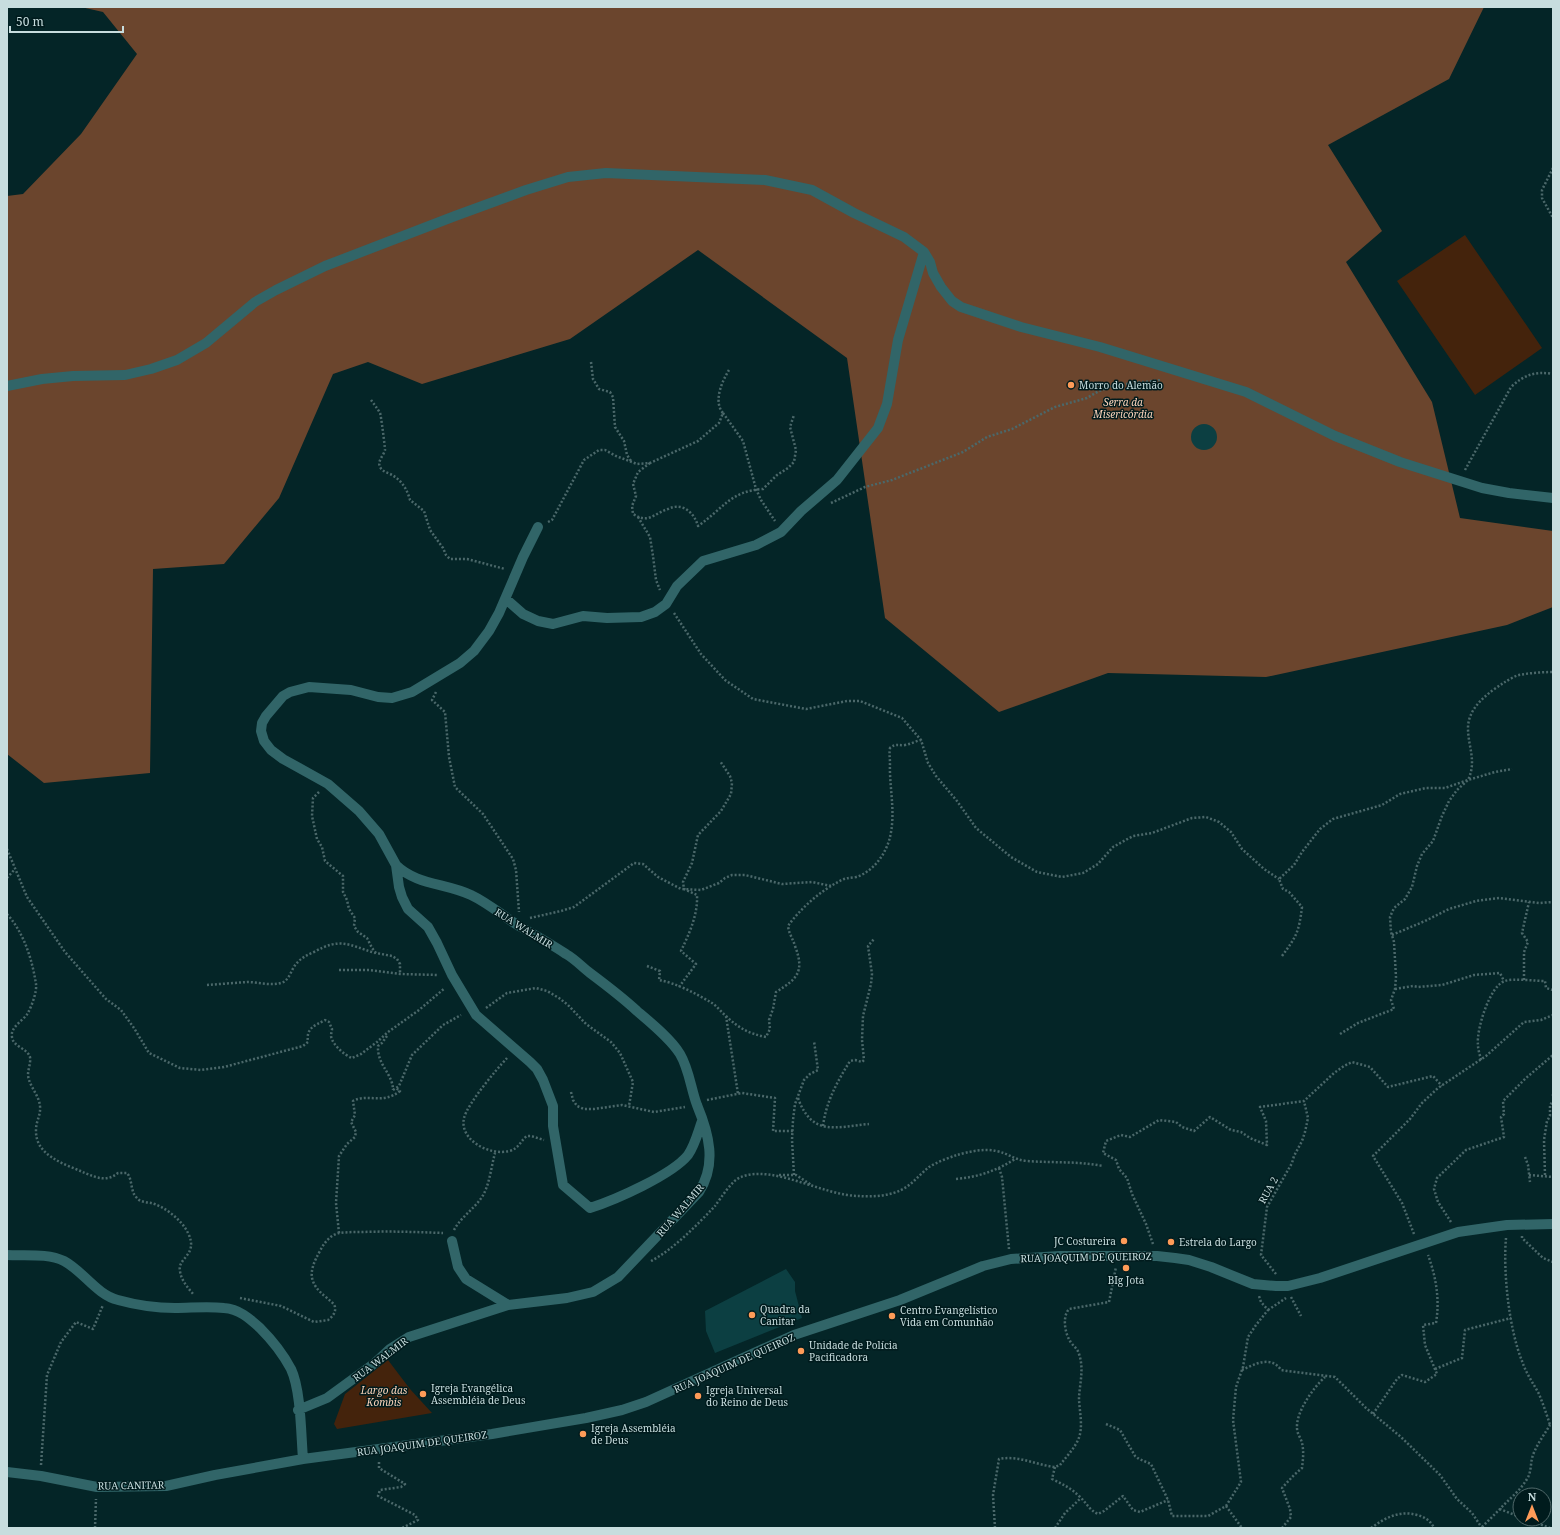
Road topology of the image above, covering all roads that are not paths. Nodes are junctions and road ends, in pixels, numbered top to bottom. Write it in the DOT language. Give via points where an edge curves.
graph roads {
  1 [pos="924,252"];
  2 [pos="7,386"];
  3 [pos="1553,498"];
  4 [pos="538,527"];
  5 [pos="506,599"];
  6 [pos="396,865"];
  7 [pos="702,1121"];
  8 [pos="1553,1224"];
  9 [pos="451,1238"];
  10 [pos="7,1255"];
  11 [pos="508,1305"];
  12 [pos="298,1410"];
  13 [pos="303,1459"];
  14 [pos="7,1472"];
  1 -- 2 [label="street" via="904,237 812,190 793,185 765,180 606,174 568,177 484,205 325,266 255,302 206,343 177,360 125,375 73,376"];
  1 -- 3 [label="street" via="941,287 952,301 961,307 1014,325 1100,347 1246,392 1366,450 1459,481 1509,493"];
  1 -- 5 [label="street" via="898,340 887,404 878,428 837,480 781,532 756,545 703,561 677,586 666,604 655,612 641,617 582,616 553,624 523,614"];
  4 -- 5 [label="street"];
  5 -- 6 [label="street" via="489,631 474,651 412,692 392,698 351,690 310,687 283,696 262,723 260,731 271,750 328,784 359,811 379,834"];
  6 -- 7 [label="street, RUA WALMIR" via="418,880 447,886 470,895 520,922 613,989 656,1027 680,1054"];
  6 -- 7 [label="street" via="399,887 408,909 428,927 453,977 474,1011 537,1069 553,1106 553,1126 563,1185 590,1208 658,1177 683,1160 692,1148"];
  7 -- 11 [label="street, RUA WALMIR" via="710,1151 705,1183 618,1277 603,1287 583,1294"];
  8 -- 13 [label="street, RUA JOAQUIM DE QUEIROZ" via="1507,1225 1458,1232 1327,1276 1288,1286 1258,1285 1189,1260 1157,1256 1011,1259 983,1266 900,1300 794,1335 646,1402 622,1410 492,1434"];
  9 -- 11 [label="street" via="458,1267 466,1279"];
  10 -- 12 [label="street" via="47,1257 63,1261 116,1300 154,1307 226,1308 247,1316 276,1345 291,1369"];
  11 -- 12 [label="street, RUA WALMIR" via="409,1337 327,1398"];
  12 -- 13 [label="street"];
  13 -- 14 [label="street, RUA CANITAR" via="166,1486 96,1487"];
}
